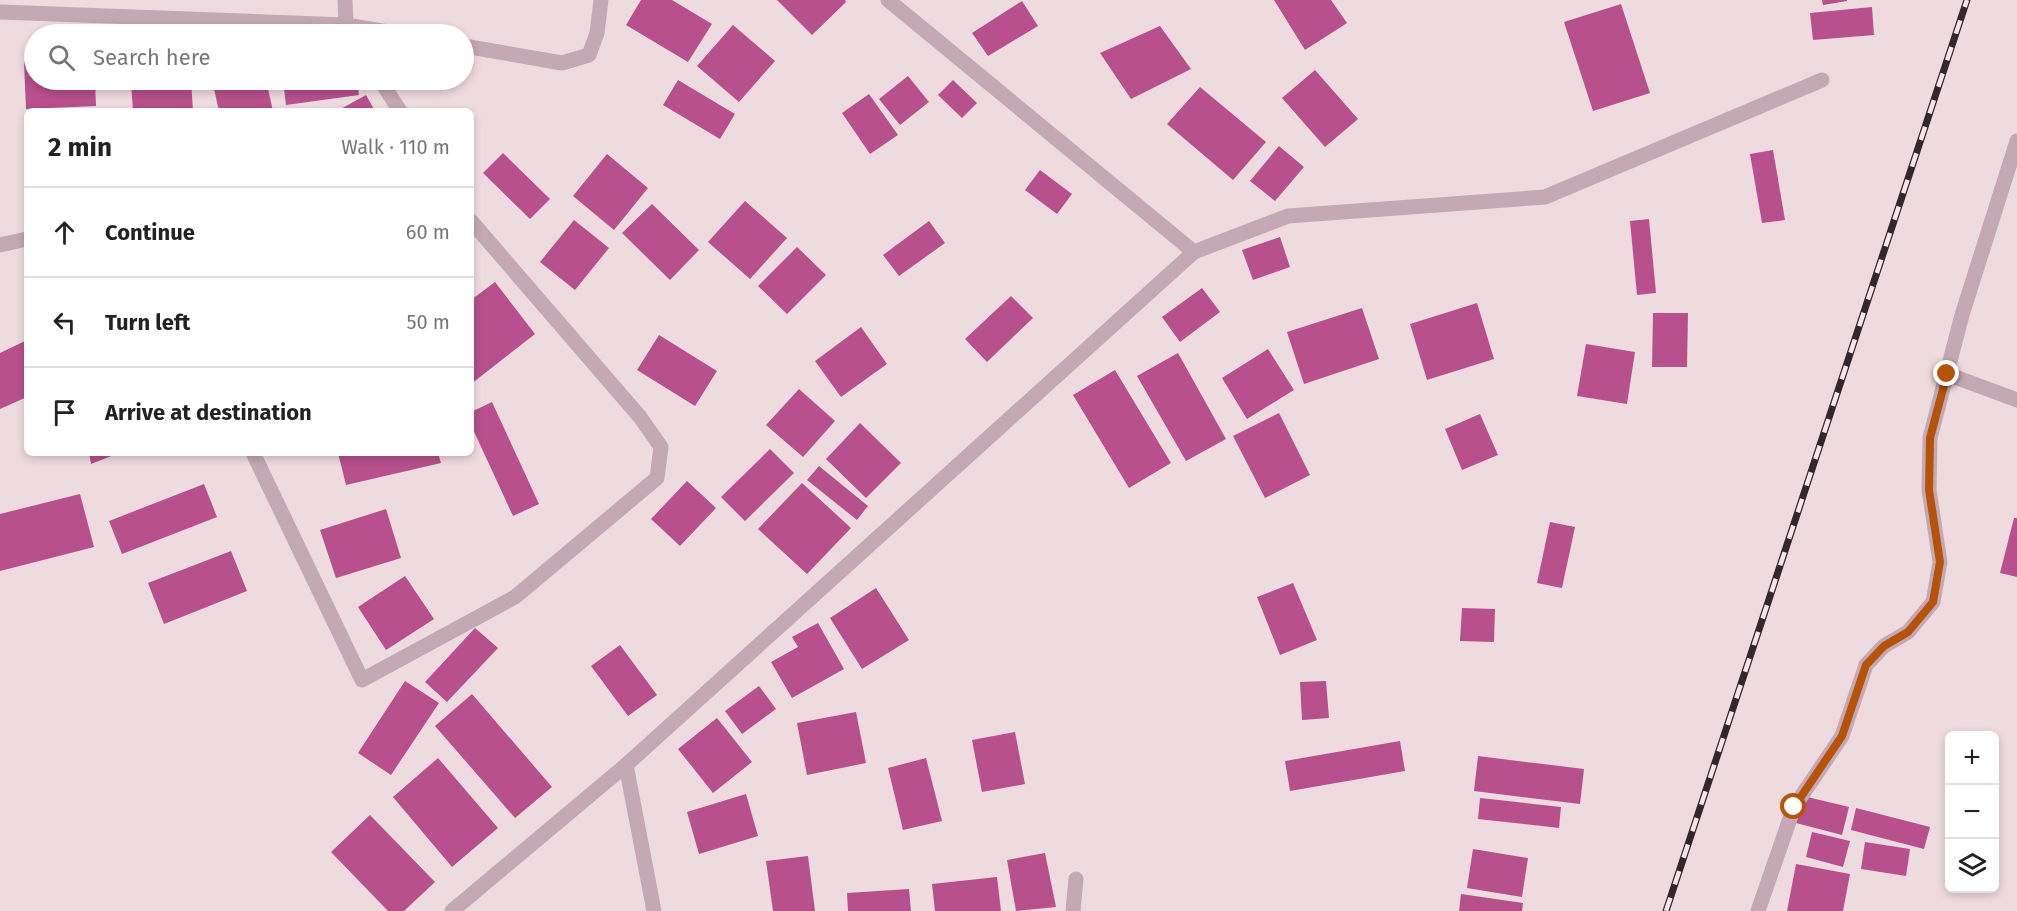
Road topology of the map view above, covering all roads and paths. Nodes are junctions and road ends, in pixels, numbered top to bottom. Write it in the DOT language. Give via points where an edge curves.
graph roads {
  1 [pos="345,0"];
  2 [pos="601,0"];
  3 [pos="888,0"];
  4 [pos="0,12"];
  5 [pos="233,24"];
  6 [pos="348,24"];
  7 [pos="474,48"];
  8 [pos="1822,80"];
  9 [pos="386,90"];
  10 [pos="398,108"];
  11 [pos="2017,141"];
  12 [pos="474,224"];
  13 [pos="24,240"];
  14 [pos="0,245"];
  15 [pos="1194,252"];
  16 [pos="1947,374"];
  17 [pos="2017,400"];
  18 [pos="254,456"];
  19 [pos="626,765"];
  20 [pos="1076,879"];
  21 [pos="452,911"];
  22 [pos="654,911"];
  23 [pos="1073,911"];
  24 [pos="1758,911"];
  1 -- 6 [label="street"];
  2 -- 7 [label="street" via="597,33 589,55 562,63"];
  3 -- 15 [label="street"];
  4 -- 5 [label="street"];
  8 -- 15 [label="street" via="1545,197 1288,216"];
  9 -- 10 [label="street"];
  11 -- 16 [label="street"];
  12 -- 18 [label="street" via="640,417 661,447 657,478 515,597 362,680"];
  13 -- 14 [label="street"];
  15 -- 19 [label="street"];
  16 -- 17 [label="street"];
  16 -- 24 [label="street" via="1930,438 1929,490 1940,562 1933,602 1908,632 1884,646 1866,665 1842,736 1794,807"];
  19 -- 21 [label="street"];
  19 -- 22 [label="street"];
  20 -- 23 [label="street"];
}
